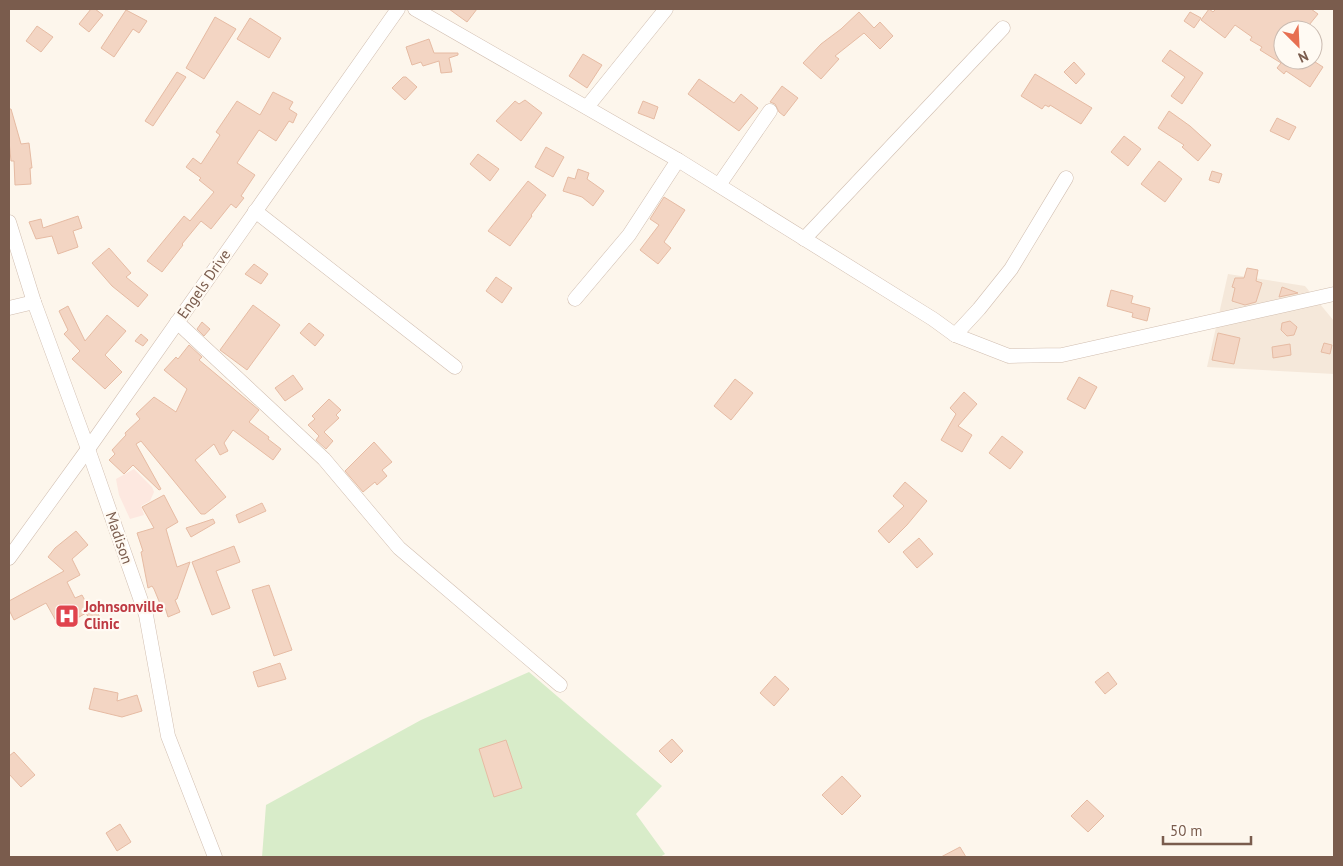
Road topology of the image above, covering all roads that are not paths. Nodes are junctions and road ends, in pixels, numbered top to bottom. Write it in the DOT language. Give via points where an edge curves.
graph roads {
  1 [pos="415,9"];
  2 [pos="666,9"];
  3 [pos="395,10"];
  4 [pos="1004,28"];
  5 [pos="587,108"];
  6 [pos="770,111"];
  7 [pos="678,160"];
  8 [pos="1066,178"];
  9 [pos="719,185"];
  10 [pos="255,211"];
  11 [pos="9,222"];
  12 [pos="11,237"];
  13 [pos="804,239"];
  14 [pos="1334,294"];
  15 [pos="575,299"];
  16 [pos="34,302"];
  17 [pos="9,308"];
  18 [pos="177,322"];
  19 [pos="955,335"];
  20 [pos="455,367"];
  21 [pos="88,449"];
  22 [pos="9,558"];
  23 [pos="560,686"];
  24 [pos="215,857"];
  1 -- 5 [label="street"];
  2 -- 5 [label="street"];
  3 -- 10 [label="street, Engels Drive"];
  4 -- 13 [label="street"];
  5 -- 7 [label="street"];
  6 -- 9 [label="street"];
  7 -- 9 [label="street"];
  7 -- 15 [label="street" via="629,235"];
  8 -- 19 [label="street" via="1011,269"];
  9 -- 13 [label="street"];
  10 -- 18 [label="street, Engels Drive"];
  10 -- 20 [label="street"];
  11 -- 12 [label="street, Madison"];
  12 -- 16 [label="street, Madison"];
  13 -- 19 [label="street"];
  14 -- 19 [label="street" via="1062,355 1009,356"];
  16 -- 17 [label="street"];
  16 -- 21 [label="street, Madison"];
  18 -- 21 [label="street, Engels Drive"];
  18 -- 23 [label="street" via="324,459 399,548"];
  21 -- 22 [label="street, Engels Drive"];
  21 -- 24 [label="street, Madison" via="146,615 168,736"];
}
